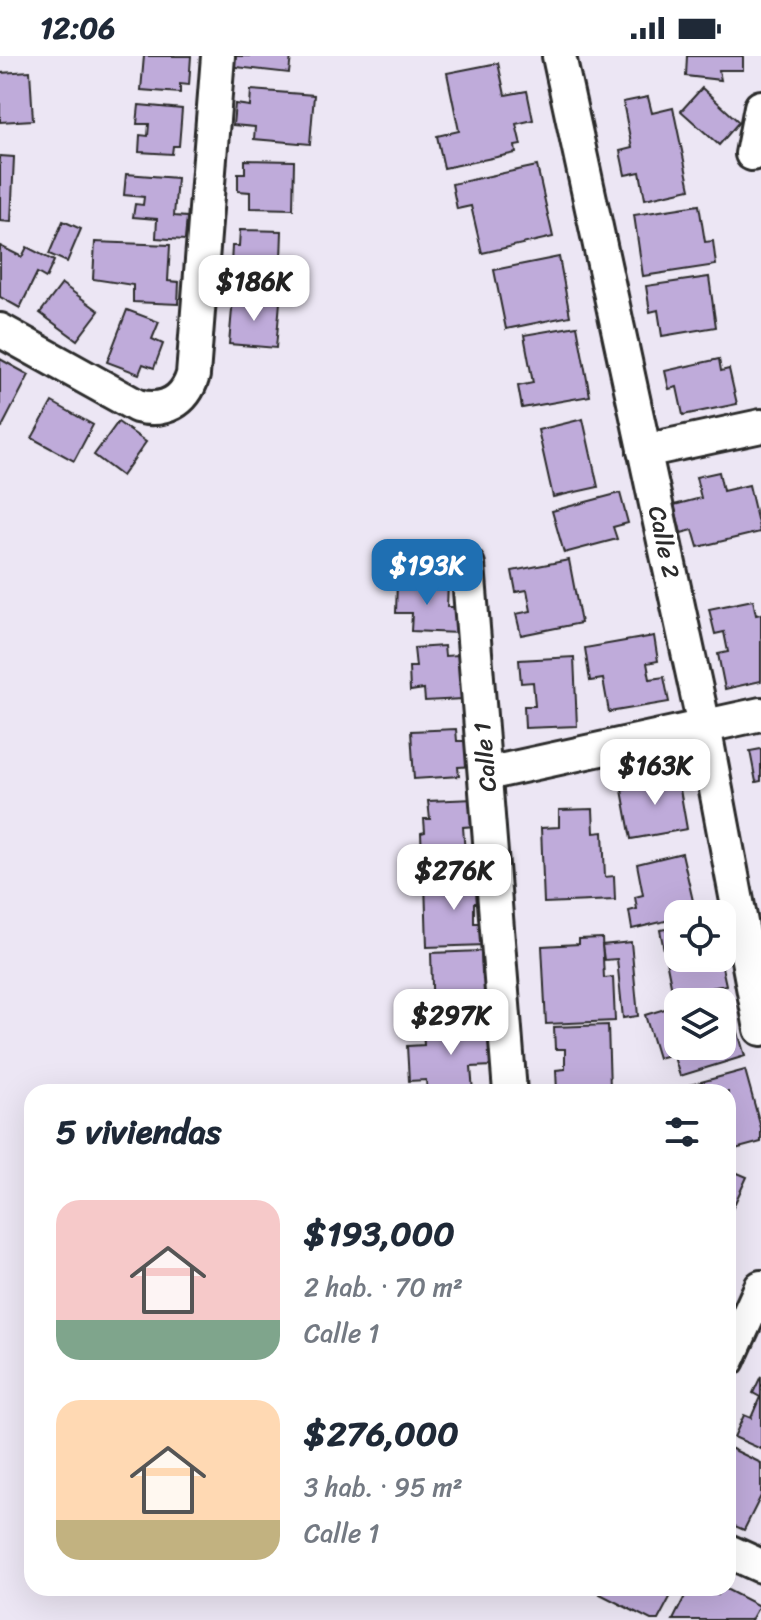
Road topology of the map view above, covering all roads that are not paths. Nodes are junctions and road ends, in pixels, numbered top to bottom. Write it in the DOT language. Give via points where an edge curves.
graph roads {
  1 [pos="218,56"];
  2 [pos="559,56"];
  3 [pos="761,107"];
  4 [pos="752,154"];
  5 [pos="0,330"];
  6 [pos="761,426"];
  7 [pos="644,451"];
  8 [pos="468,565"];
  9 [pos="761,714"];
  10 [pos="704,726"];
  11 [pos="486,774"];
  12 [pos="761,1029"];
  13 [pos="509,1084"];
  14 [pos="761,1287"];
  15 [pos="736,1342"];
  16 [pos="736,1555"];
  17 [pos="761,1566"];
  1 -- 5 [label="street" via="193,375 182,397 161,409 137,406"];
  2 -- 7 [label="street, Calle 2"];
  3 -- 4 [label="street"];
  6 -- 7 [label="street"];
  7 -- 10 [label="street, Calle 2"];
  8 -- 11 [label="street, Calle 1"];
  9 -- 10 [label="street"];
  10 -- 11 [label="street"];
  10 -- 12 [label="street, Calle 2"];
  11 -- 13 [label="street, Calle 1"];
  14 -- 15 [label="street"];
  16 -- 17 [label="street"];
}
